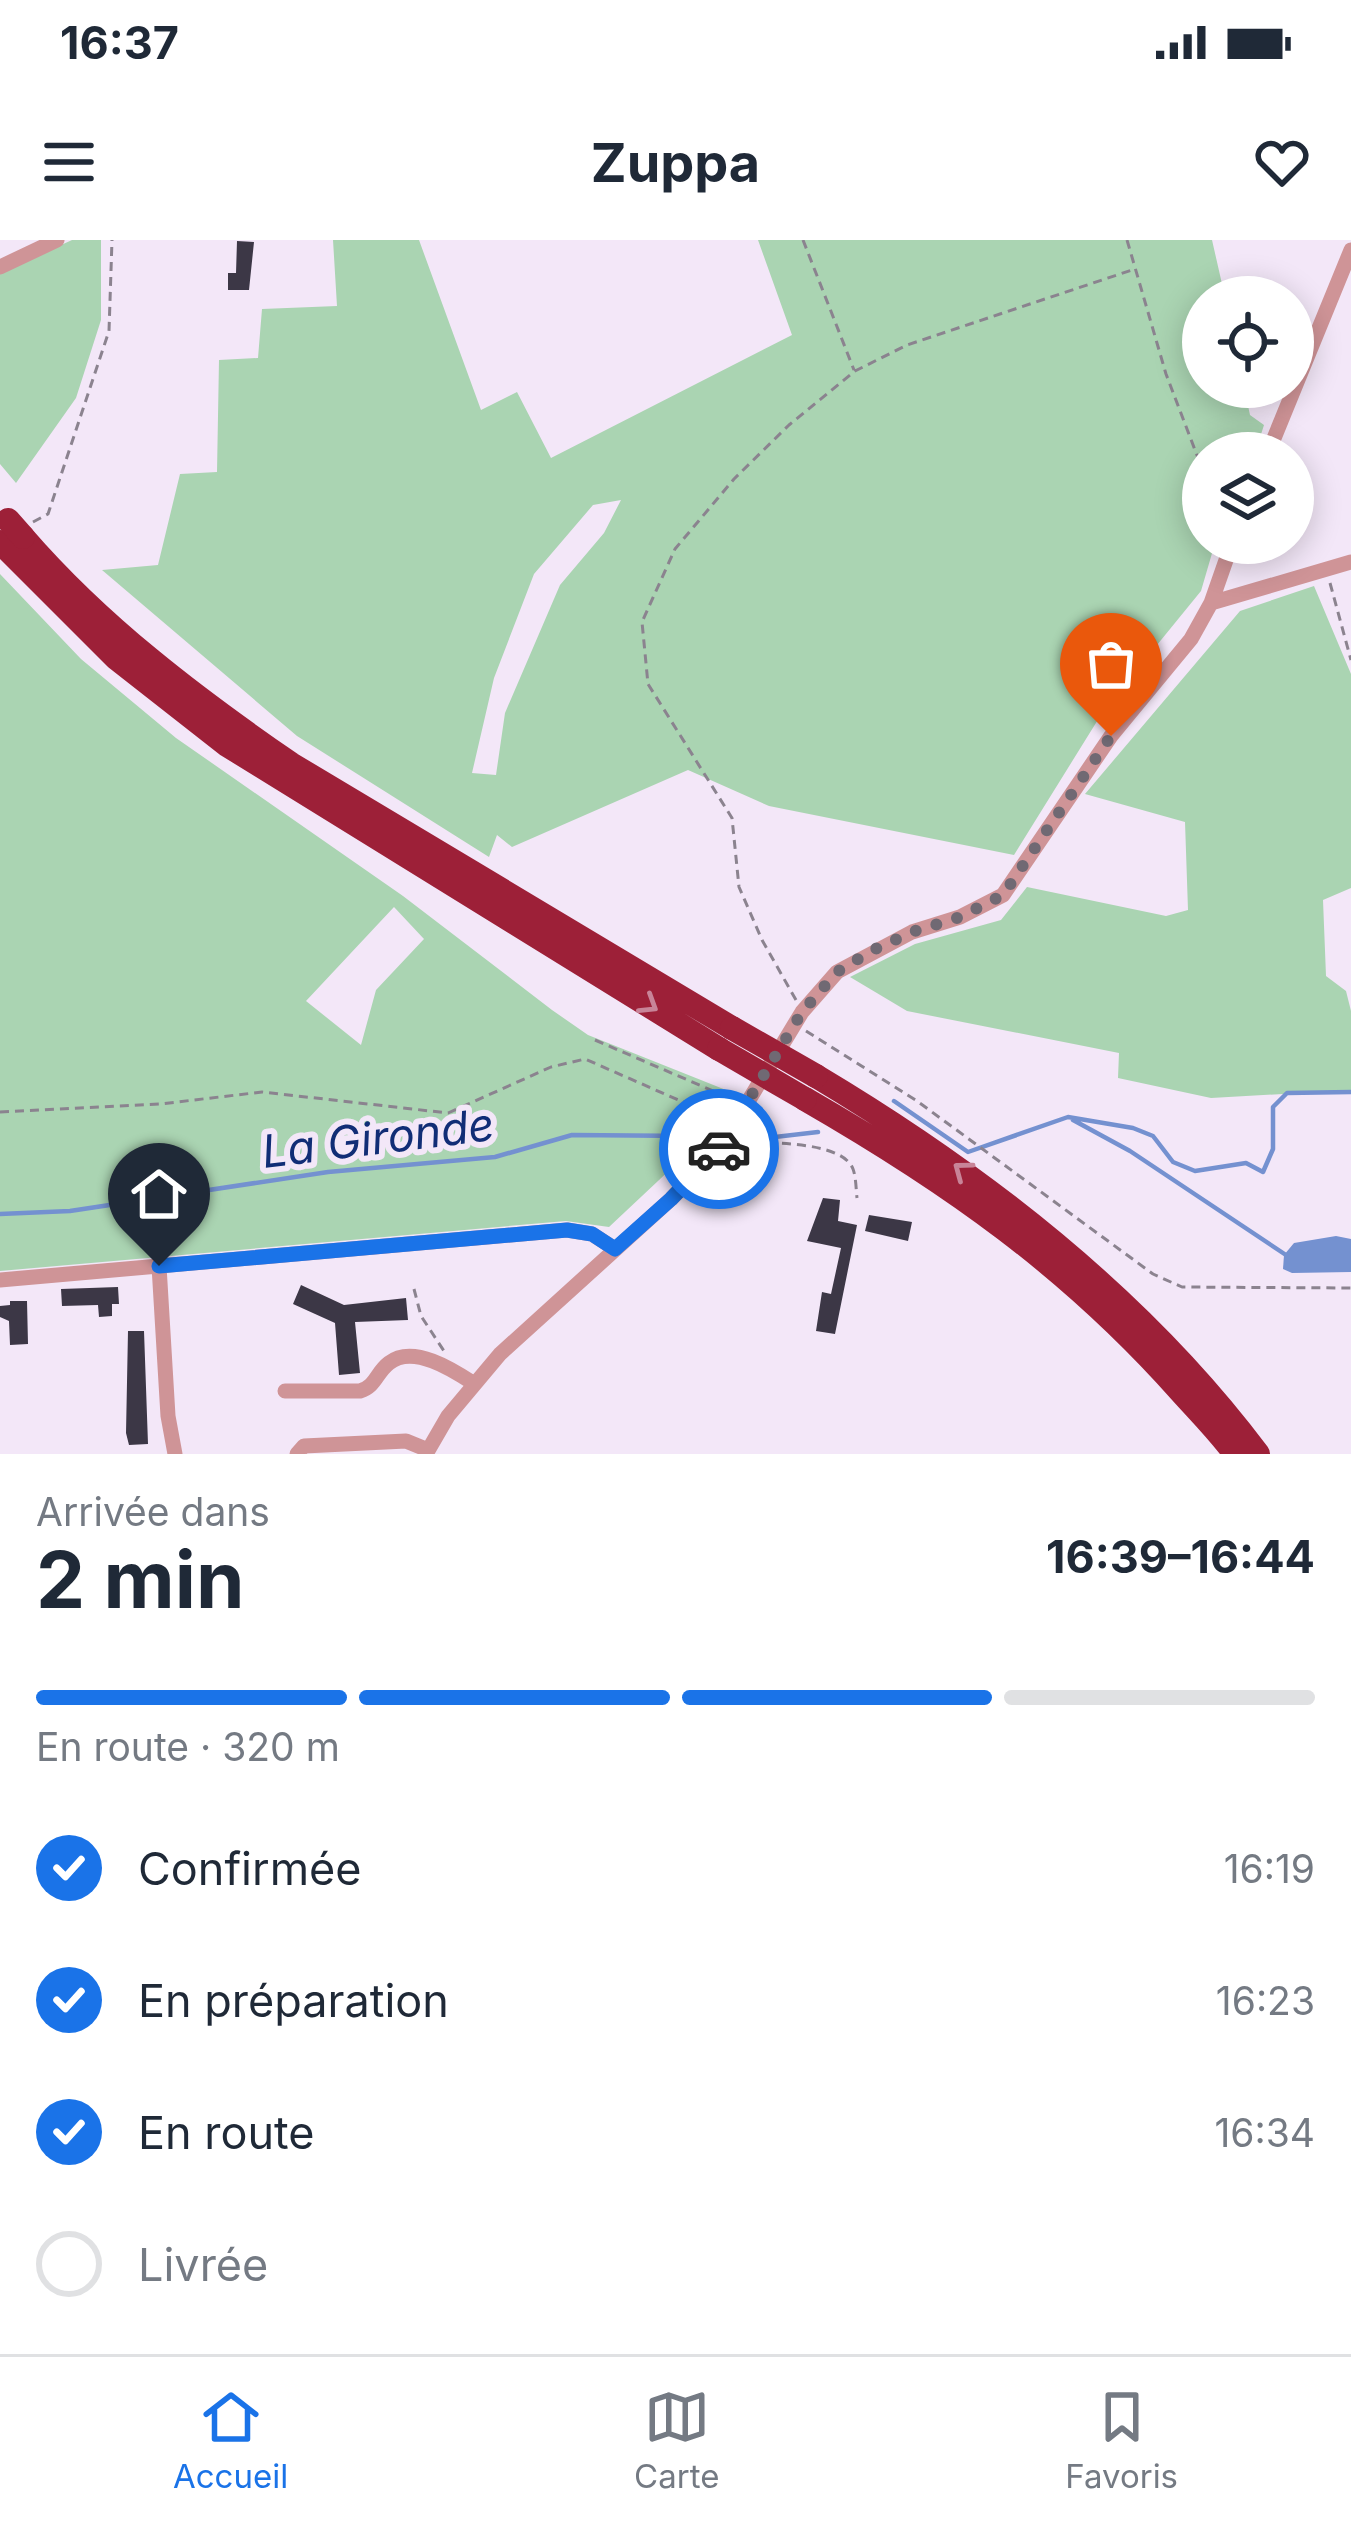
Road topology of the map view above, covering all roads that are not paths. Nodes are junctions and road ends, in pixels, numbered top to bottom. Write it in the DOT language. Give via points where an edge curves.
graph roads {
  1 [pos="57,240"];
  2 [pos="1351,250"];
  3 [pos="0,267"];
  4 [pos="1277,432"];
  5 [pos="12,531"];
  6 [pos="1351,562"];
  7 [pos="1225,564"];
  8 [pos="1211,603"];
  9 [pos="810,1088"];
  10 [pos="615,1249"];
  11 [pos="159,1266"];
  12 [pos="0,1280"];
  13 [pos="473,1383"];
  14 [pos="284,1390"];
  15 [pos="427,1452"];
  16 [pos="175,1454"];
  17 [pos="297,1454"];
  18 [pos="1235,1454"];
  19 [pos="1258,1454"];
  1 -- 3 [label="street"];
  2 -- 4 [label="street"];
  5 -- 9 [label="highway, bridge" via="225,719"];
  6 -- 8 [label="street"];
  7 -- 8 [label="street"];
  8 -- 10 [label="street" via="1003,895 837,972 798,1018 723,1142"];
  9 -- 18 [label="highway" via="1024,1240 1157,1365"];
  19 -- 9 [label="highway, one-way" via="1074,1260 914,1135"];
  10 -- 11 [label="street" via="567,1230"];
  10 -- 13 [label="street"];
  11 -- 12 [label="street"];
  11 -- 16 [label="street"];
  13 -- 14 [label="street" via="446,1365 401,1358 360,1391"];
  13 -- 15 [label="street"];
  15 -- 17 [label="street" via="406,1441 304,1446"];
}
